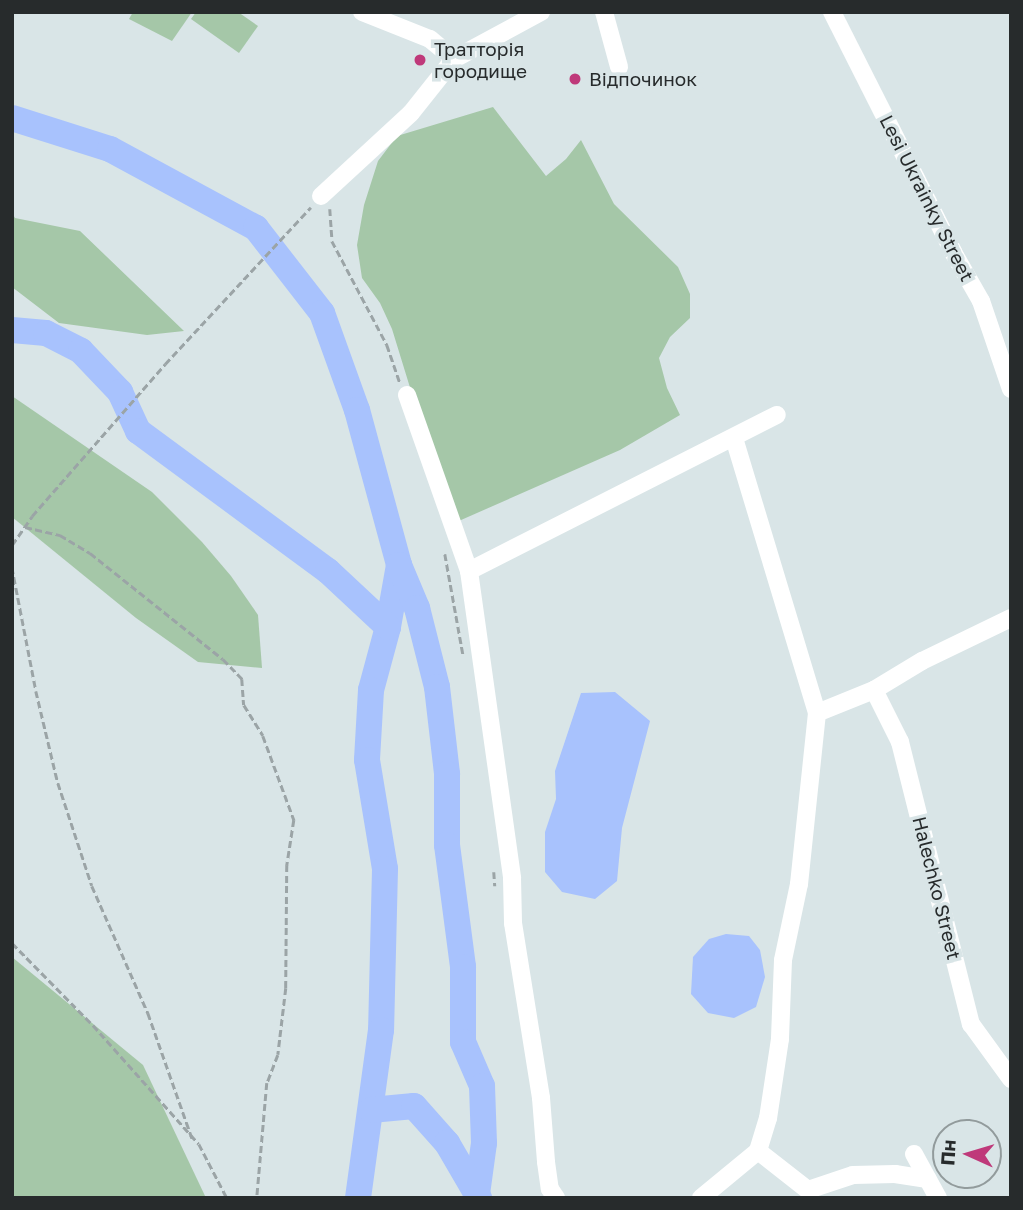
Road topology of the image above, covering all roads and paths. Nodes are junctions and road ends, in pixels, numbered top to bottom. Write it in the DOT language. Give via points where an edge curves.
graph roads {
  1 [pos="362,12"];
  2 [pos="541,12"];
  3 [pos="604,12"];
  4 [pos="832,12"];
  5 [pos="454,59"];
  6 [pos="619,66"];
  7 [pos="326,202"];
  8 [pos="1011,389"];
  9 [pos="405,394"];
  10 [pos="777,415"];
  11 [pos="734,439"];
  12 [pos="25,527"];
  13 [pos="12,545"];
  14 [pos="444,549"];
  15 [pos="12,567"];
  16 [pos="469,570"];
  17 [pos="1011,618"];
  18 [pos="464,659"];
  19 [pos="874,690"];
  20 [pos="817,713"];
  21 [pos="494,866"];
  22 [pos="496,897"];
  23 [pos="12,943"];
  24 [pos="1011,1079"];
  25 [pos="192,1138"];
  26 [pos="758,1151"];
  27 [pos="914,1154"];
  28 [pos="928,1179"];
  29 [pos="227,1198"];
  30 [pos="257,1198"];
  31 [pos="556,1198"];
  32 [pos="701,1198"];
  33 [pos="938,1198"];
  1 -- 5 [label="street" via="430,39"];
  2 -- 5 [label="street"];
  3 -- 6 [label="street"];
  4 -- 8 [label="street, Lesi Ukrainky Street" via="981,301"];
  5 -- 7 [label="street" via="411,113"];
  7 -- 9 [label="path" via="332,241 387,345"];
  7 -- 12 [label="path" via="165,364"];
  9 -- 16 [label="street"];
  10 -- 11 [label="street"];
  11 -- 16 [label="street"];
  11 -- 20 [label="street"];
  12 -- 13 [label="path"];
  12 -- 30 [label="path" via="60,535 90,553 242,679 244,705 263,736 294,820 287,865 286,988 278,1055 267,1083"];
  14 -- 18 [label="path"];
  15 -- 25 [label="path" via="58,783 92,886 148,1013"];
  16 -- 31 [label="street" via="546,1162"];
  17 -- 19 [label="street"];
  19 -- 20 [label="street"];
  19 -- 24 [label="street, Halechko Street" via="900,742 971,1024"];
  20 -- 26 [label="street" via="799,884 783,960 779,1051"];
  21 -- 22 [label="path"];
  23 -- 25 [label="path" via="93,1025"];
  25 -- 29 [label="path"];
  26 -- 28 [label="street" via="808,1190 853,1175"];
  26 -- 32 [label="street"];
  27 -- 28 [label="street"];
  28 -- 33 [label="street"];
}
